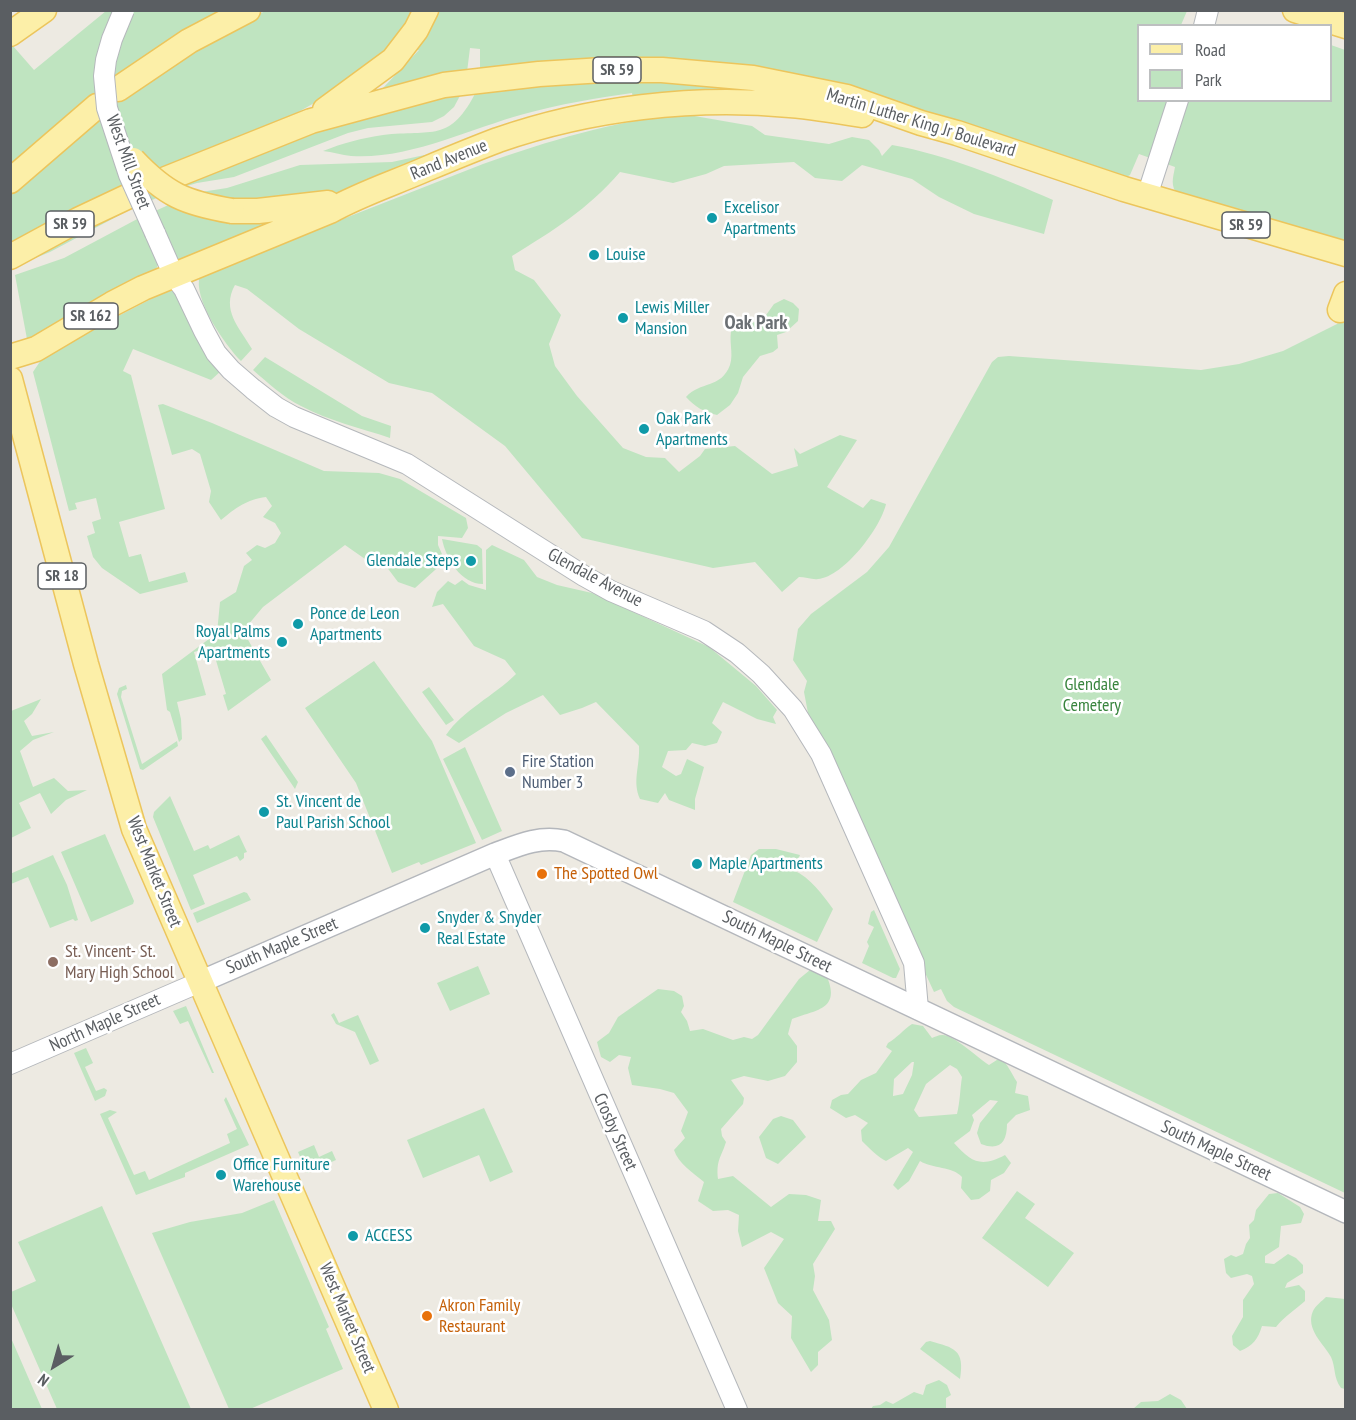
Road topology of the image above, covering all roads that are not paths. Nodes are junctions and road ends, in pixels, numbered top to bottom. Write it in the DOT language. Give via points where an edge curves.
graph roads {
  1 [pos="44,10"];
  2 [pos="124,10"];
  3 [pos="248,10"];
  4 [pos="426,10"];
  5 [pos="1295,10"];
  6 [pos="1346,26"];
  7 [pos="10,34"];
  8 [pos="118,89"];
  9 [pos="1178,102"];
  10 [pos="97,106"];
  11 [pos="311,121"];
  12 [pos="921,123"];
  13 [pos="121,144"];
  14 [pos="166,179"];
  15 [pos="10,181"];
  16 [pos="131,195"];
  17 [pos="1147,196"];
  18 [pos="349,200"];
  19 [pos="1339,252"];
  20 [pos="10,257"];
  21 [pos="1346,271"];
  22 [pos="174,276"];
  23 [pos="1346,294"];
  24 [pos="1346,308"];
  25 [pos="10,357"];
  26 [pos="10,379"];
  27 [pos="495,854"];
  28 [pos="200,982"];
  29 [pos="918,1009"];
  30 [pos="10,1064"];
  31 [pos="1346,1212"];
  32 [pos="386,1410"];
  33 [pos="737,1410"];
  1 -- 7 [label="main road"];
  2 -- 13 [label="street, West Mill Street, bridge" via="112,39 104,76 107,108"];
  3 -- 8 [label="main road" via="189,41"];
  4 -- 11 [label="main road" via="393,60"];
  5 -- 6 [label="main road"];
  9 -- 17 [label="street"];
  10 -- 15 [label="main road"];
  11 -- 12 [label="main road, Martin Luther King Jr Boulevard / SR 59" via="444,85 508,76 662,70 764,80 847,97"];
  11 -- 14 [label="main road, Martin Luther King Jr Boulevard / SR 59"];
  12 -- 17 [label="main road, Martin Luther King Jr Boulevard / SR 59"];
  12 -- 18 [label="main road, Rand Avenue / SR 59" via="790,105 721,103 616,111 498,140"];
  13 -- 18 [label="main road, bridge" via="165,190 203,206 258,211"];
  13 -- 22 [label="street, West Mill Street, bridge" via="129,175"];
  16 -- 20 [label="main road, SR 59"];
  17 -- 19 [label="main road, SR 59"];
  18 -- 22 [label="main road, Rand Avenue"];
  19 -- 21 [label="main road"];
  22 -- 25 [label="main road, Rand Avenue / SR 162" via="112,304 36,349"];
  22 -- 29 [label="street, Glendale Avenue" via="216,352 231,370 276,407 407,464 584,576 704,631 761,674 793,709 821,754 914,963"];
  23 -- 24 [label="main road" via="1340,310"];
  26 -- 28 [label="main road, West Market Street / SR 18" via="134,829"];
  27 -- 28 [label="main road, South Maple Street"];
  27 -- 29 [label="main road, South Maple Street" via="532,841 564,841"];
  27 -- 33 [label="street, Crosby Street"];
  28 -- 30 [label="street, North Maple Street"];
  28 -- 32 [label="main road, West Market Street / SR 18"];
  29 -- 31 [label="main road, South Maple Street"];
}
